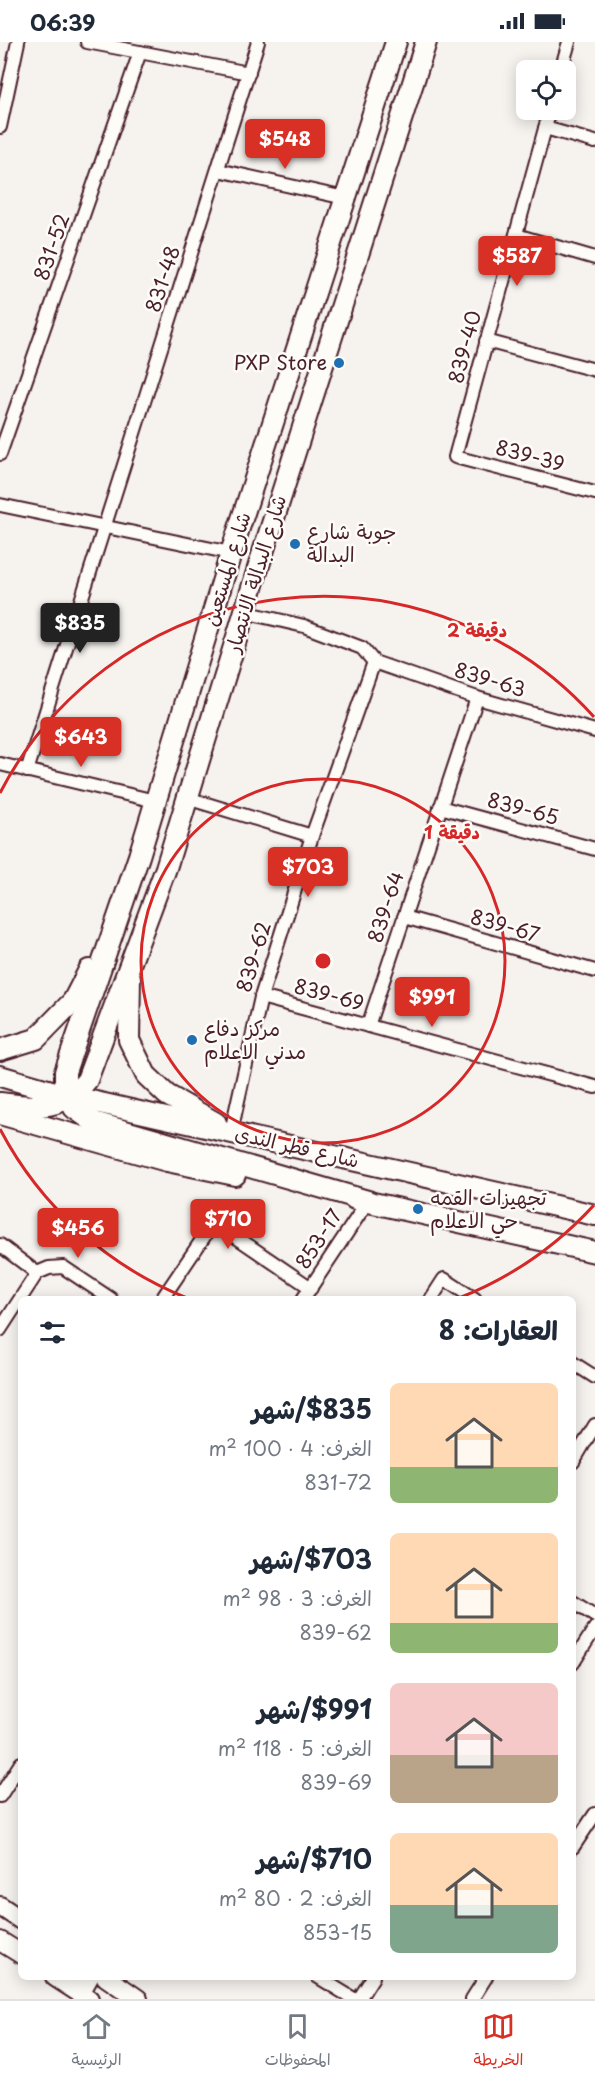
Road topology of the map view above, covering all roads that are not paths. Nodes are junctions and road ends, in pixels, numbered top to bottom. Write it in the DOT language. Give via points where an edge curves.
graph roads {
  1 [pos="18,42"];
  2 [pos="87,42"];
  3 [pos="258,42"];
  4 [pos="396,42"];
  5 [pos="426,42"];
  6 [pos="569,42"];
  7 [pos="140,52"];
  8 [pos="564,60"];
  9 [pos="249,73"];
  10 [pos="547,120"];
  11 [pos="0,127"];
  12 [pos="545,128"];
  13 [pos="595,142"];
  14 [pos="218,170"];
  15 [pos="345,198"];
  16 [pos="516,235"];
  17 [pos="595,258"];
  18 [pos="486,342"];
  19 [pos="595,370"];
  20 [pos="0,454"];
  21 [pos="455,457"];
  22 [pos="595,493"];
  23 [pos="0,505"];
  24 [pos="104,527"];
  25 [pos="231,553"];
  26 [pos="244,612"];
  27 [pos="374,662"];
  28 [pos="477,698"];
  29 [pos="595,731"];
  30 [pos="0,764"];
  31 [pos="27,771"];
  32 [pos="187,798"];
  33 [pos="155,801"];
  34 [pos="441,807"];
  35 [pos="312,836"];
  36 [pos="595,849"];
  37 [pos="139,856"];
  38 [pos="166,868"];
  39 [pos="123,900"];
  40 [pos="404,917"];
  41 [pos="132,953"];
  42 [pos="595,971"];
  43 [pos="261,997"];
  44 [pos="368,1026"];
  45 [pos="0,1050"];
  46 [pos="0,1076"];
  47 [pos="595,1087"];
  48 [pos="69,1096"];
  49 [pos="0,1104"];
  50 [pos="0,1114"];
  51 [pos="231,1132"];
  52 [pos="368,1201"];
  53 [pos="595,1215"];
  54 [pos="0,1245"];
  55 [pos="595,1252"];
  56 [pos="37,1273"];
  57 [pos="311,1288"];
  58 [pos="22,1296"];
  59 [pos="106,1296"];
  60 [pos="164,1296"];
  61 [pos="305,1296"];
  62 [pos="433,1296"];
  63 [pos="470,1296"];
  64 [pos="18,1302"];
  65 [pos="0,1330"];
  66 [pos="576,1365"];
  67 [pos="595,1377"];
  68 [pos="595,1425"];
  69 [pos="576,1457"];
  70 [pos="576,1604"];
  71 [pos="595,1617"];
  72 [pos="595,1628"];
  73 [pos="576,1658"];
  74 [pos="18,1769"];
  75 [pos="0,1796"];
  76 [pos="595,1814"];
  77 [pos="576,1842"];
  78 [pos="0,1906"];
  79 [pos="18,1918"];
  80 [pos="0,1941"];
  81 [pos="18,1952"];
  82 [pos="60,1980"];
  83 [pos="88,1980"];
  84 [pos="110,1980"];
  85 [pos="323,1980"];
  86 [pos="371,1980"];
  87 [pos="484,1980"];
  88 [pos="84,1996"];
  89 [pos="138,1999"];
  90 [pos="354,1999"];
  91 [pos="359,1999"];
  92 [pos="472,1999"];
  1 -- 11 [label="street"];
  2 -- 7 [label="street"];
  3 -- 9 [label="street, 831-48"];
  4 -- 15 [label="main road, شارع المستعين"];
  5 -- 26 [label="main road, شارع البدالة الانتصار"];
  6 -- 8 [label="street"];
  7 -- 9 [label="street"];
  7 -- 20 [label="street, 831-52"];
  9 -- 14 [label="street, 831-48"];
  10 -- 12 [label="street, 839-40"];
  12 -- 13 [label="street"];
  12 -- 16 [label="street, 839-40"];
  14 -- 15 [label="street"];
  14 -- 24 [label="street, 831-48"];
  15 -- 25 [label="main road, شارع المستعين"];
  16 -- 17 [label="street"];
  16 -- 18 [label="street, 839-40"];
  18 -- 19 [label="street"];
  18 -- 21 [label="street, 839-40"];
  21 -- 22 [label="street, 839-39"];
  23 -- 24 [label="street"];
  24 -- 25 [label="street"];
  24 -- 31 [label="street, 831-48"];
  25 -- 33 [label="main road, شارع المستعين"];
  26 -- 27 [label="street, 839-63" via="304,626 362,648"];
  26 -- 32 [label="main road, شارع البدالة الانتصار"];
  27 -- 28 [label="street, 839-63"];
  27 -- 35 [label="street, 839-62"];
  28 -- 29 [label="street, 839-63"];
  28 -- 34 [label="street, 839-64"];
  30 -- 31 [label="street"];
  31 -- 33 [label="street"];
  32 -- 35 [label="street"];
  32 -- 38 [label="main road, شارع البدالة الانتصار"];
  33 -- 37 [label="main road, شارع المستعين"];
  34 -- 36 [label="street, 839-65"];
  34 -- 40 [label="street, 839-64"];
  35 -- 43 [label="street, 839-62"];
  37 -- 38 [label="main road"];
  37 -- 39 [label="main road, شارع المستعين"];
  38 -- 41 [label="main road, شارع البدالة الانتصار"];
  39 -- 45 [label="main road" via="73,1001 36,1039"];
  39 -- 48 [label="main road, شارع المستعين" via="65,1072"];
  40 -- 42 [label="street, 839-67"];
  40 -- 44 [label="street, 839-64"];
  41 -- 48 [label="main road, شارع البدالة الانتصار" via="87,1080"];
  41 -- 51 [label="main road" via="129,1041 146,1076 167,1095"];
  43 -- 44 [label="street, 839-69"];
  43 -- 51 [label="street, 839-62"];
  44 -- 47 [label="street, 839-69"];
  46 -- 48 [label="main road, شارع قطر الندى"];
  48 -- 49 [label="main road" via="39,1108"];
  48 -- 51 [label="main road, شارع قطر الندى"];
  48 -- 52 [label="main road" via="74,1108 94,1122"];
  50 -- 52 [label="main road, شارع قطر الندى" via="167,1161"];
  51 -- 53 [label="main road, شارع قطر الندى"];
  52 -- 55 [label="main road, شارع قطر الندى"];
  52 -- 57 [label="street, 853-17"];
  54 -- 56 [label="street"];
  56 -- 58 [label="street"];
  56 -- 59 [label="street" via="63,1267"];
  57 -- 60 [label="street" via="214,1222"];
  57 -- 61 [label="street, 853-17"];
  62 -- 63 [label="street" via="444,1279"];
  64 -- 65 [label="street"];
  66 -- 67 [label="street"];
  68 -- 69 [label="street"];
  70 -- 71 [label="street"];
  72 -- 73 [label="street"];
  74 -- 75 [label="street"];
  76 -- 77 [label="street"];
  78 -- 79 [label="main road"];
  80 -- 81 [label="main road"];
  82 -- 88 [label="main road"];
  83 -- 88 [label="main road"];
  84 -- 89 [label="main road"];
  85 -- 90 [label="street"];
  86 -- 91 [label="street"];
  87 -- 92 [label="street"];
}
